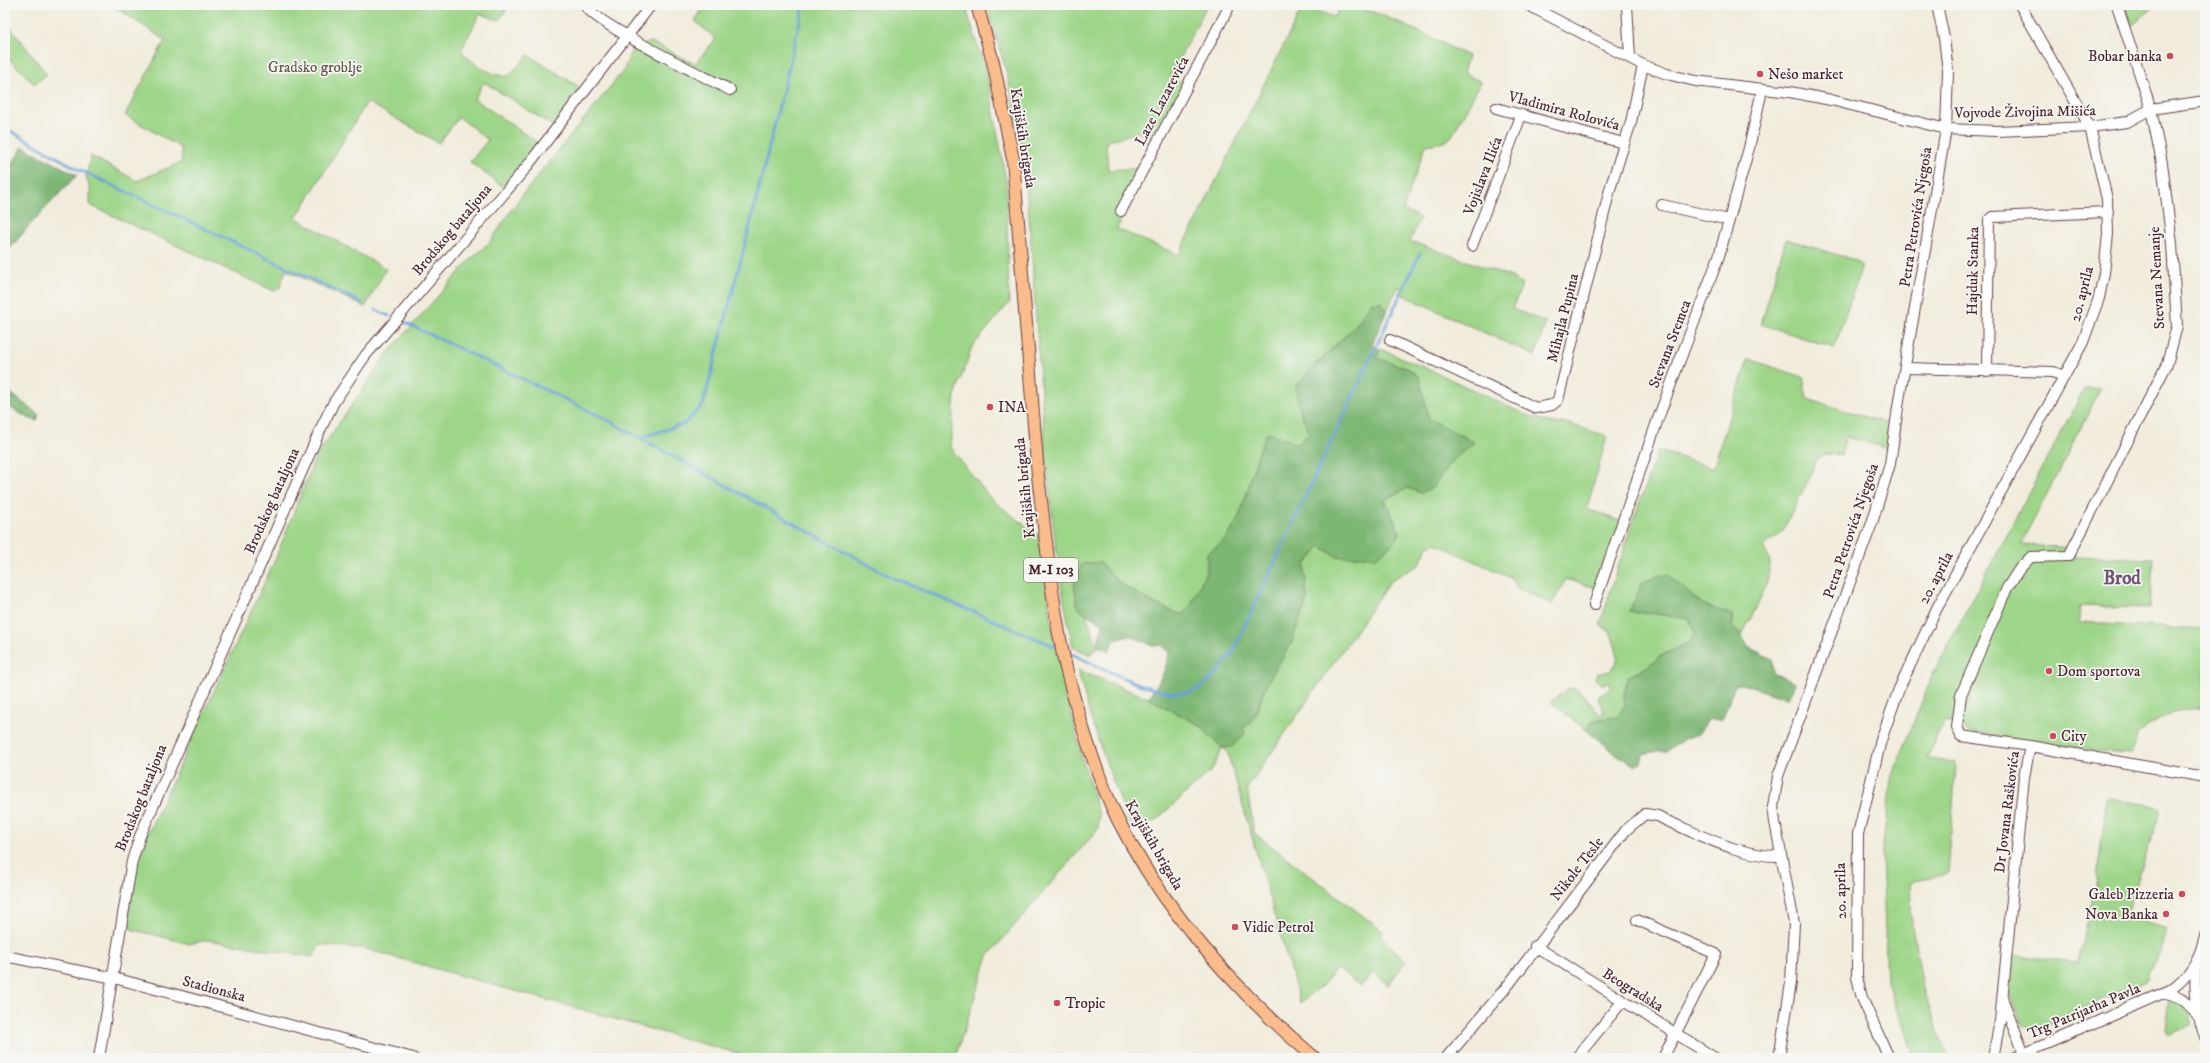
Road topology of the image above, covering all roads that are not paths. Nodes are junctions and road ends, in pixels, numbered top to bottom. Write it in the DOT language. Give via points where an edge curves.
graph roads {
  1 [pos="585,5"];
  2 [pos="651,5"];
  3 [pos="976,5"];
  4 [pos="1230,5"];
  5 [pos="1528,5"];
  6 [pos="1627,5"];
  7 [pos="1937,5"];
  8 [pos="2020,5"];
  9 [pos="2117,5"];
  10 [pos="628,36"];
  11 [pos="1630,58"];
  12 [pos="1643,65"];
  13 [pos="730,90"];
  14 [pos="1762,90"];
  15 [pos="2205,101"];
  16 [pos="1496,108"];
  17 [pos="2151,109"];
  18 [pos="1521,116"];
  19 [pos="2090,127"];
  20 [pos="1946,129"];
  21 [pos="1623,143"];
  22 [pos="1662,205"];
  23 [pos="1121,211"];
  24 [pos="2108,212"];
  25 [pos="1729,220"];
  26 [pos="1472,246"];
  27 [pos="1390,340"];
  28 [pos="1905,368"];
  29 [pos="1988,371"];
  30 [pos="2064,376"];
  31 [pos="1594,605"];
  32 [pos="2030,746"];
  33 [pos="2205,777"];
  34 [pos="1781,856"];
  35 [pos="1637,920"];
  36 [pos="2205,937"];
  37 [pos="1535,946"];
  38 [pos="5,956"];
  39 [pos="2196,963"];
  40 [pos="114,978"];
  41 [pos="2166,992"];
  42 [pos="2003,997"];
  43 [pos="1622,1002"];
  44 [pos="2198,1016"];
  45 [pos="2203,1033"];
  46 [pos="1675,1034"];
  47 [pos="2024,1053"];
  48 [pos="99,1058"];
  49 [pos="413,1058"];
  50 [pos="1315,1058"];
  51 [pos="1446,1058"];
  52 [pos="1576,1058"];
  53 [pos="1663,1058"];
  54 [pos="1715,1058"];
  55 [pos="1779,1058"];
  56 [pos="1889,1058"];
  57 [pos="1993,1058"];
  58 [pos="2014,1058"];
  1 -- 10 [label="street" via="596,16"];
  2 -- 10 [label="street, Brodskog bataljona"];
  3 -- 50 [label="main road, Krajiških brigada / M-I 103" via="993,62 1013,159 1044,525 1062,648 1086,737 1118,819 1172,907 1208,954 1246,996"];
  4 -- 23 [label="street, Laze Lazarevića"];
  5 -- 11 [label="street, Vojvode Živojina Mišića"];
  6 -- 11 [label="street"];
  7 -- 20 [label="street, Petra Petrovića Njegoša" via="1948,71"];
  8 -- 19 [label="street, 20. aprila"];
  9 -- 17 [label="street, Stevana Nemanje"];
  10 -- 13 [label="street"];
  10 -- 40 [label="street, Brodskog bataljona" via="525,169 365,356 334,402 193,712 140,836 132,861"];
  11 -- 12 [label="street, Vojvode Živojina Mišića"];
  12 -- 14 [label="street, Vojvode Živojina Mišića" via="1696,81"];
  12 -- 21 [label="street, Mihajla Pupina" via="1631,122"];
  14 -- 20 [label="street, Vojvode Živojina Mišića" via="1831,100"];
  14 -- 25 [label="street, Stevana Sremca"];
  15 -- 17 [label="street, Vojvode Živojina Mišića"];
  16 -- 18 [label="street, Vladimira Rolovića"];
  17 -- 19 [label="street, Vojvode Živojina Mišića" via="2127,122"];
  17 -- 32 [label="street, Stevana Nemanje" via="2162,163 2172,244 2177,326 2169,357 2069,556 2031,557 2020,568 2007,588 1962,695 1957,727 1962,736"];
  18 -- 21 [label="street, Vladimira Rolovića"];
  18 -- 26 [label="street, Vojislava Ilića"];
  19 -- 20 [label="street, Vojvode Živojina Mišića" via="1997,131"];
  19 -- 24 [label="street, 20. aprila" via="2106,192"];
  20 -- 28 [label="street, Petra Petrovića Njegoša"];
  21 -- 27 [label="street, Mihajla Pupina" via="1558,400 1552,405 1536,408"];
  22 -- 25 [label="street"];
  24 -- 29 [label="street, Hajduk Stanka" via="1988,220"];
  24 -- 30 [label="street, 20. aprila" via="2108,234 2099,298 2083,342"];
  25 -- 31 [label="street, Stevana Sremca" via="1719,256 1659,416"];
  28 -- 29 [label="street"];
  28 -- 34 [label="street, Petra Petrovića Njegoša" via="1888,472 1872,523 1778,776 1774,807"];
  29 -- 30 [label="street" via="2053,372"];
  30 -- 56 [label="street, 20. aprila" via="1987,513 1916,651 1881,740 1858,834 1856,853 1857,977 1862,998"];
  32 -- 33 [label="street, Dr Jovana Raškovića"];
  32 -- 42 [label="street, Dr Jovana Raškovića" via="2023,785"];
  34 -- 37 [label="street, Nikole Tesle" via="1767,857 1737,850 1658,816 1645,814 1626,830"];
  34 -- 55 [label="street, Petra Petrovića Njegoša" via="1792,907 1794,954 1786,1024"];
  35 -- 46 [label="street" via="1716,954"];
  36 -- 39 [label="street, Trg Patrijarha Pavla"];
  37 -- 43 [label="street, Beogradska"];
  37 -- 51 [label="street, Nikole Tesle" via="1508,984"];
  38 -- 40 [label="street, Stadionska"];
  39 -- 41 [label="street, Trg Patrijarha Pavla" via="2180,982"];
  39 -- 44 [label="street, Trg Patrijarha Pavla" via="2194,985"];
  40 -- 48 [label="street, Brodskog bataljona"];
  40 -- 49 [label="street, Stadionska"];
  41 -- 44 [label="street, Trg Patrijarha Pavla" via="2186,1001"];
  41 -- 47 [label="street, Trg Patrijarha Pavla"];
  42 -- 47 [label="street"];
  42 -- 57 [label="street, Dr Jovana Raškovića"];
  43 -- 46 [label="street, Beogradska"];
  43 -- 52 [label="street"];
  44 -- 45 [label="street, Trg Patrijarha Pavla"];
  46 -- 53 [label="street"];
  46 -- 54 [label="street, Beogradska"];
  47 -- 58 [label="street, Trg Patrijarha Pavla"];
}
